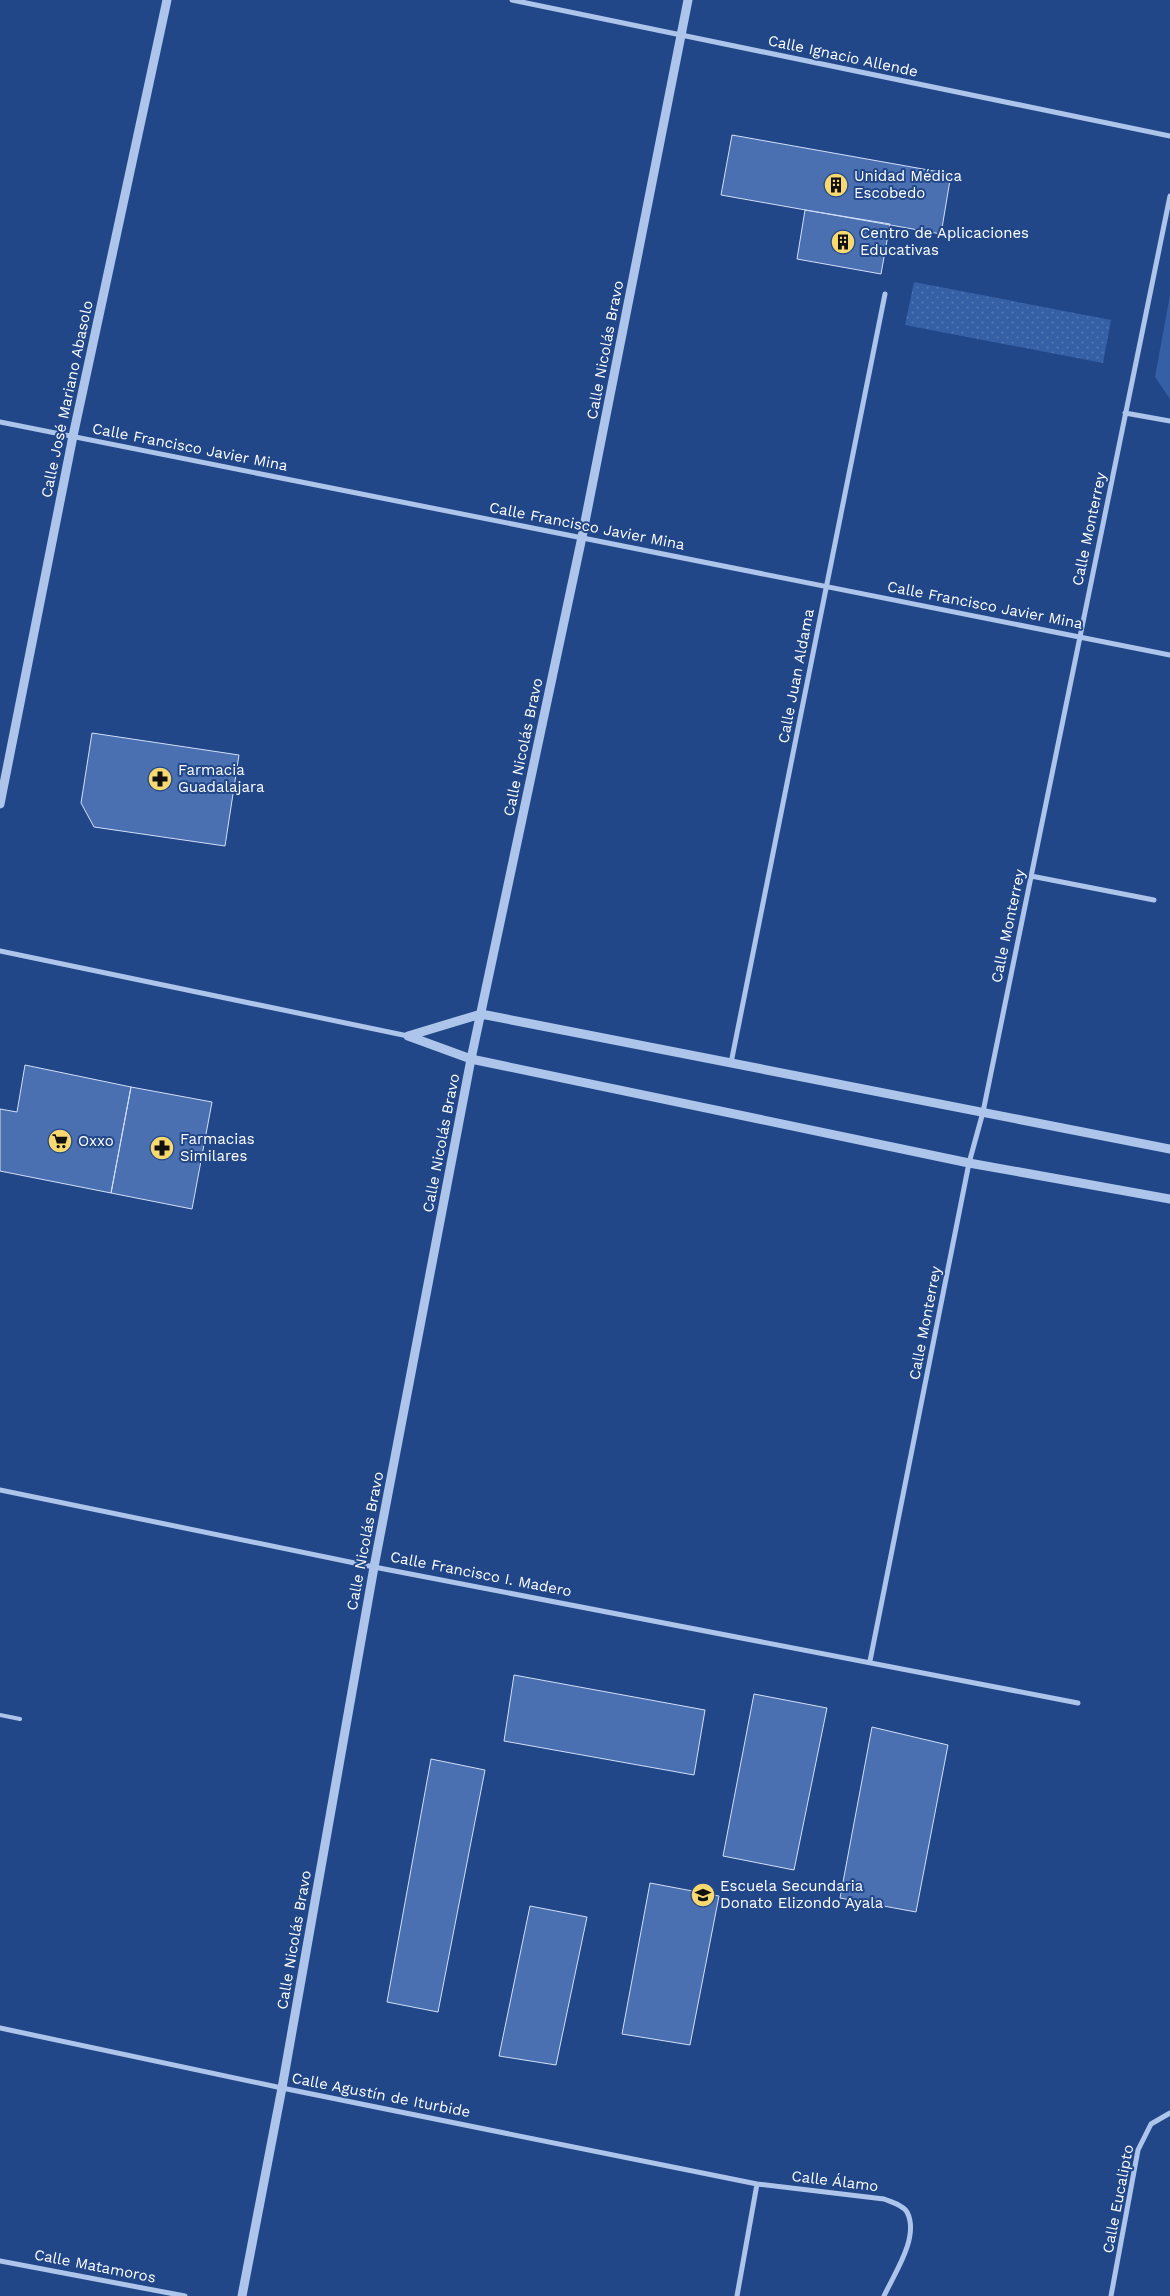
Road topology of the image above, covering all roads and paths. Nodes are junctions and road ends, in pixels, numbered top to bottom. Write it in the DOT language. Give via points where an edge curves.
graph roads {
  1 [pos="166,0"];
  2 [pos="512,0"];
  3 [pos="688,0"];
  4 [pos="681,36"];
  5 [pos="1170,136"];
  6 [pos="1170,196"];
  7 [pos="886,294"];
  8 [pos="1125,413"];
  9 [pos="1170,421"];
  10 [pos="0,422"];
  11 [pos="73,436"];
  12 [pos="582,537"];
  13 [pos="826,586"];
  14 [pos="1080,637"];
  15 [pos="1170,654"];
  16 [pos="0,804"];
  17 [pos="1031,876"];
  18 [pos="1154,900"];
  19 [pos="0,951"];
  20 [pos="481,1014"];
  21 [pos="408,1036"];
  22 [pos="471,1060"];
  23 [pos="731,1063"];
  24 [pos="983,1112"];
  25 [pos="1170,1149"];
  26 [pos="969,1163"];
  27 [pos="1170,1199"];
  28 [pos="0,1490"];
  29 [pos="374,1567"];
  30 [pos="870,1661"];
  31 [pos="1078,1703"];
  32 [pos="0,1715"];
  33 [pos="20,1719"];
  34 [pos="0,2028"];
  35 [pos="282,2088"];
  36 [pos="1170,2113"];
  37 [pos="757,2184"];
  38 [pos="0,2260"];
  39 [pos="186,2296"];
  40 [pos="242,2296"];
  41 [pos="737,2296"];
  42 [pos="884,2296"];
  43 [pos="1112,2296"];
  1 -- 11 [label="street, Calle José Mariano Abasolo"];
  2 -- 4 [label="street, Calle Ignacio Allende"];
  3 -- 4 [label="street, Calle Nicolás Bravo"];
  4 -- 5 [label="street, Calle Ignacio Allende"];
  4 -- 12 [label="street, Calle Nicolás Bravo"];
  6 -- 8 [label="street, Calle Monterrey"];
  7 -- 13 [label="street, Calle Juan Aldama"];
  8 -- 9 [label="street"];
  8 -- 14 [label="street, Calle Monterrey"];
  10 -- 11 [label="street, Calle Francisco Javier Mina"];
  11 -- 12 [label="street, Calle Francisco Javier Mina"];
  11 -- 16 [label="street, Calle José Mariano Abasolo"];
  12 -- 13 [label="street, Calle Francisco Javier Mina"];
  12 -- 20 [label="street, Calle Nicolás Bravo"];
  13 -- 14 [label="street, Calle Francisco Javier Mina"];
  13 -- 23 [label="street, Calle Juan Aldama"];
  14 -- 15 [label="street, Calle Francisco Javier Mina"];
  14 -- 17 [label="street, Calle Monterrey"];
  17 -- 18 [label="street"];
  17 -- 24 [label="street, Calle Monterrey"];
  19 -- 21 [label="street"];
  20 -- 21 [label="street"];
  20 -- 22 [label="street, Calle Nicolás Bravo"];
  20 -- 23 [label="street"];
  21 -- 22 [label="street"];
  22 -- 26 [label="street"];
  22 -- 29 [label="street, Calle Nicolás Bravo"];
  23 -- 24 [label="street"];
  24 -- 25 [label="street"];
  24 -- 26 [label="street, Calle Monterrey"];
  26 -- 27 [label="street"];
  26 -- 30 [label="street, Calle Monterrey"];
  28 -- 29 [label="street, Calle Francisco I. Madero"];
  29 -- 30 [label="street, Calle Francisco I. Madero"];
  29 -- 35 [label="street, Calle Nicolás Bravo"];
  30 -- 31 [label="street, Calle Francisco I. Madero"];
  32 -- 33 [label="lane"];
  34 -- 35 [label="street, Calle Agustín de Iturbide"];
  35 -- 37 [label="street, Calle Agustín de Iturbide"];
  35 -- 40 [label="street, Calle Nicolás Bravo"];
  36 -- 43 [label="street, Calle Eucalipto" via="1151,2124 1138,2150"];
  37 -- 41 [label="street"];
  37 -- 42 [label="street, Calle Álamo" via="884,2199 906,2211 910,2236"];
  38 -- 39 [label="street, Calle Matamoros"];
}
